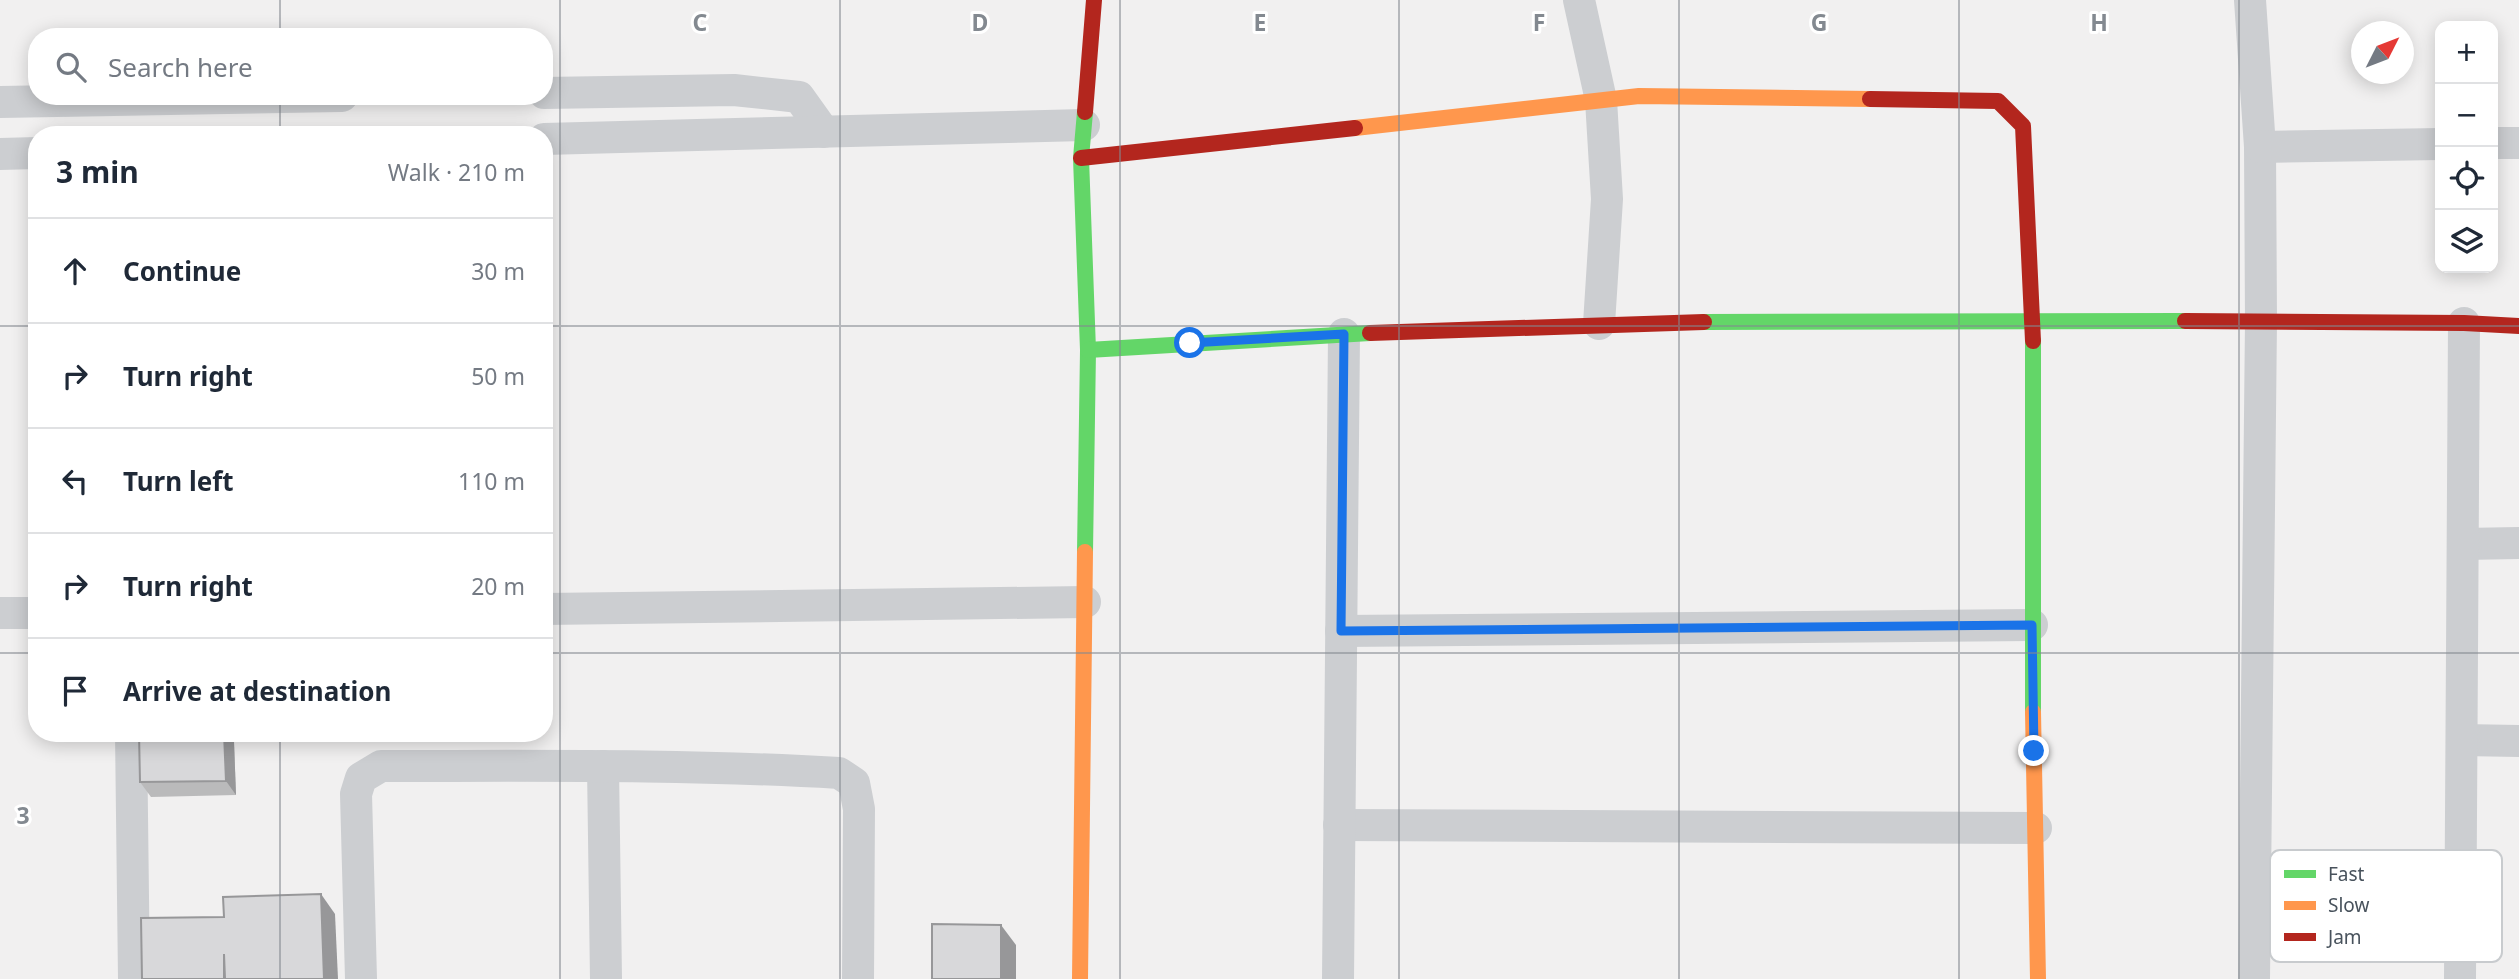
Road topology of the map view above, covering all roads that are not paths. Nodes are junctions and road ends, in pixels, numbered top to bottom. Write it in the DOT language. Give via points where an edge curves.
graph roads {
  1 [pos="1094,0"];
  2 [pos="1580,0"];
  3 [pos="2250,0"];
  4 [pos="553,93"];
  5 [pos="1601,100"];
  6 [pos="0,102"];
  7 [pos="28,102"];
  8 [pos="1084,125"];
  9 [pos="824,132"];
  10 [pos="553,139"];
  11 [pos="2498,143"];
  12 [pos="2519,143"];
  13 [pos="2435,144"];
  14 [pos="2260,147"];
  15 [pos="28,153"];
  16 [pos="0,154"];
  17 [pos="1081,158"];
  18 [pos="2033,320"];
  19 [pos="2261,321"];
  20 [pos="2464,323"];
  21 [pos="1599,324"];
  22 [pos="2519,326"];
  23 [pos="1344,334"];
  24 [pos="1088,350"];
  25 [pos="2519,543"];
  26 [pos="2463,544"];
  27 [pos="1085,601"];
  28 [pos="553,609"];
  29 [pos="0,613"];
  30 [pos="28,613"];
  31 [pos="2032,625"];
  32 [pos="1341,631"];
  33 [pos="2462,740"];
  34 [pos="2519,741"];
  35 [pos="131,742"];
  36 [pos="603,766"];
  37 [pos="1339,825"];
  38 [pos="2036,828"];
  39 [pos="2461,850"];
  40 [pos="134,979"];
  41 [pos="361,979"];
  42 [pos="606,979"];
  43 [pos="858,979"];
  44 [pos="1080,979"];
  45 [pos="1338,979"];
  46 [pos="2038,979"];
  47 [pos="2254,979"];
  1 -- 8 [label="street"];
  2 -- 5 [label="street"];
  3 -- 14 [label="street"];
  4 -- 9 [label="street" via="734,90 799,97"];
  5 -- 17 [label="street"];
  5 -- 18 [label="street" via="1640,96 1998,100 2023,126"];
  5 -- 21 [label="street" via="1607,199"];
  6 -- 7 [label="street"];
  8 -- 9 [label="street"];
  8 -- 17 [label="street"];
  9 -- 10 [label="street"];
  11 -- 12 [label="street"];
  13 -- 14 [label="street"];
  14 -- 19 [label="street"];
  15 -- 16 [label="street"];
  17 -- 24 [label="street"];
  18 -- 19 [label="street"];
  18 -- 21 [label="street"];
  18 -- 31 [label="street"];
  19 -- 20 [label="street"];
  19 -- 47 [label="street"];
  20 -- 22 [label="street"];
  20 -- 26 [label="street"];
  21 -- 23 [label="street"];
  23 -- 24 [label="street"];
  23 -- 32 [label="street"];
  24 -- 27 [label="street"];
  25 -- 26 [label="street"];
  26 -- 33 [label="street"];
  27 -- 28 [label="street"];
  27 -- 44 [label="street"];
  29 -- 30 [label="street"];
  31 -- 32 [label="street"];
  31 -- 38 [label="street"];
  32 -- 37 [label="street"];
  33 -- 34 [label="street"];
  33 -- 39 [label="street"];
  35 -- 40 [label="street"];
  36 -- 41 [label="street" via="381,766 360,779 356,793"];
  36 -- 42 [label="street"];
  36 -- 43 [label="street" via="839,773 854,783 859,808"];
  37 -- 38 [label="street"];
  37 -- 45 [label="street"];
  38 -- 46 [label="street"];
}
